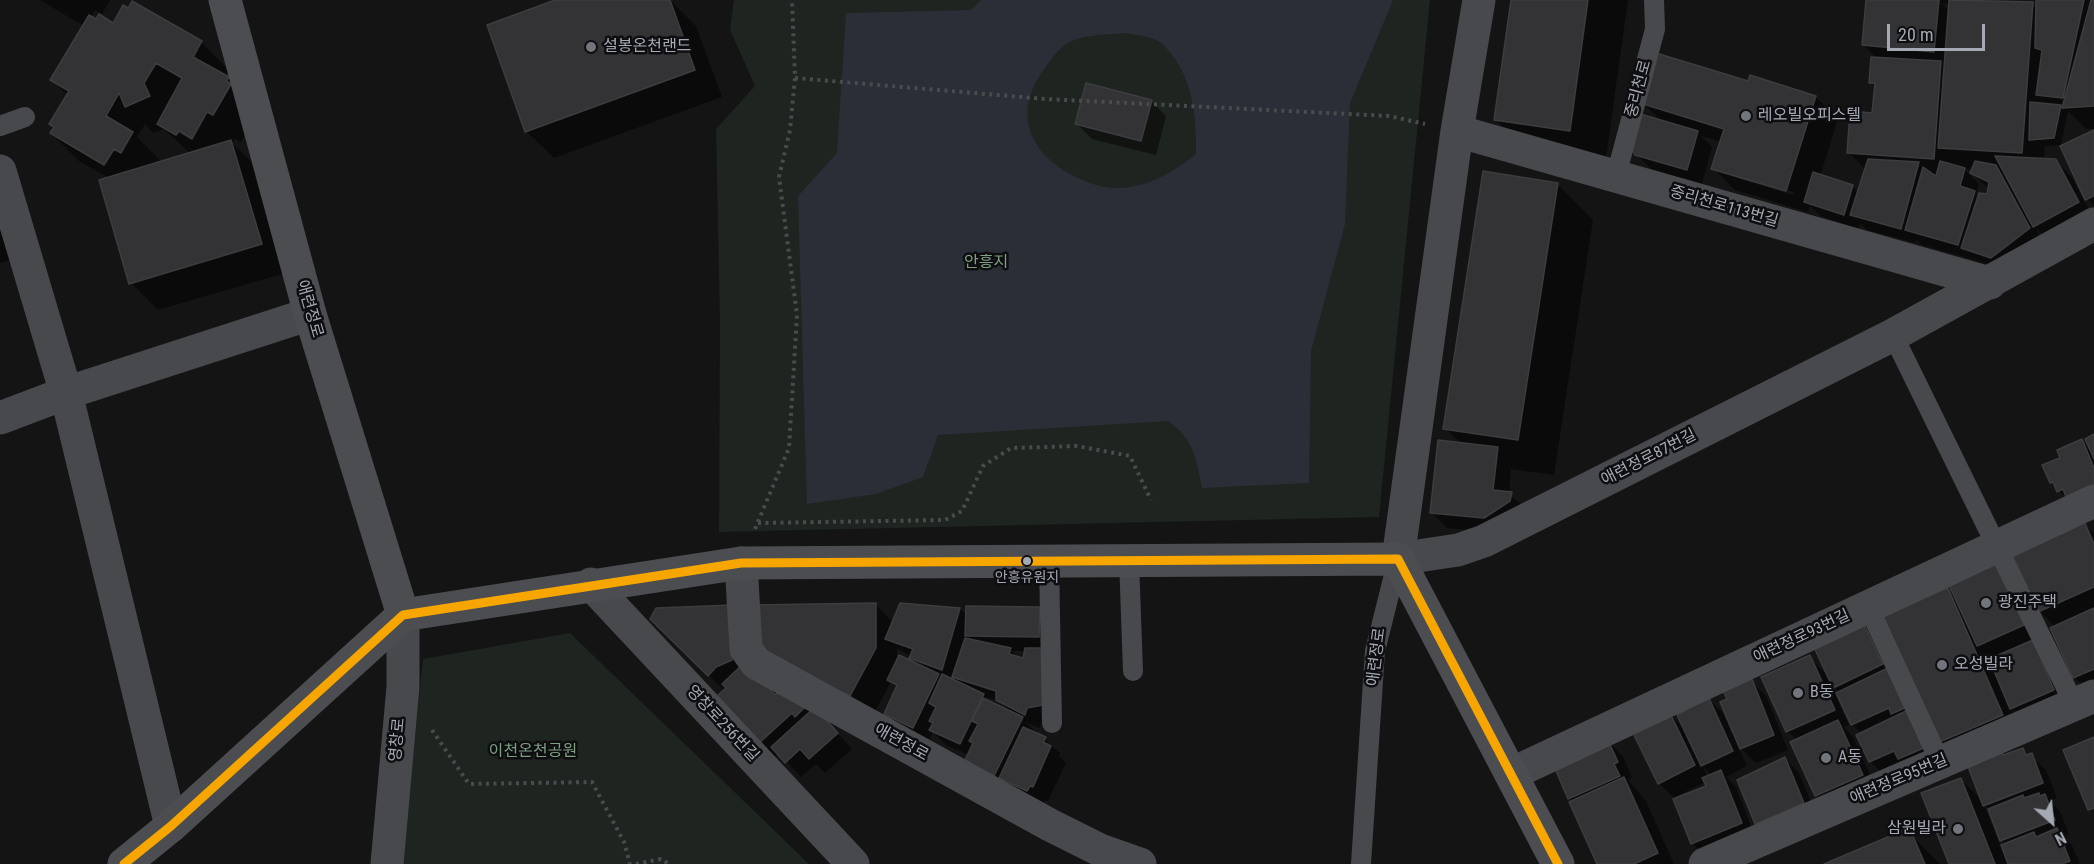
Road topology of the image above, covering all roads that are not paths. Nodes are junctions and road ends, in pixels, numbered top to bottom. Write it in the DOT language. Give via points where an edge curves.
graph roads {
  1 [pos="225,0"];
  2 [pos="1479,0"];
  3 [pos="1654,0"];
  4 [pos="24,117"];
  5 [pos="0,126"];
  6 [pos="1457,132"];
  7 [pos="0,171"];
  8 [pos="1616,176"];
  9 [pos="2094,224"];
  10 [pos="1990,283"];
  11 [pos="310,314"];
  12 [pos="1893,335"];
  13 [pos="66,393"];
  14 [pos="0,418"];
  15 [pos="2094,501"];
  16 [pos="1998,546"];
  17 [pos="1398,559"];
  18 [pos="1049,561"];
  19 [pos="1129,561"];
  20 [pos="741,563"];
  21 [pos="591,584"];
  22 [pos="1868,606"];
  23 [pos="403,615"];
  24 [pos="1133,671"];
  25 [pos="2084,700"];
  26 [pos="1052,723"];
  27 [pos="1940,762"];
  28 [pos="1511,774"];
  29 [pos="171,826"];
  30 [pos="124,864"];
  31 [pos="387,864"];
  32 [pos="853,864"];
  33 [pos="1140,864"];
  34 [pos="1361,864"];
  35 [pos="1557,864"];
  36 [pos="1705,864"];
  1 -- 11 [label="street, 애련정로"];
  2 -- 6 [label="street"];
  3 -- 8 [label="lane, 중리천로" via="1655,29"];
  4 -- 5 [label="lane"];
  6 -- 8 [label="street, 중리천로113번길"];
  6 -- 17 [label="street"];
  7 -- 13 [label="street"];
  8 -- 10 [label="street, 중리천로113번길"];
  9 -- 10 [label="street, 애련정로87번길"];
  10 -- 12 [label="street, 애련정로87번길"];
  11 -- 13 [label="street"];
  11 -- 23 [label="street, 애련정로"];
  12 -- 16 [label="lane"];
  12 -- 17 [label="street, 애련정로87번길" via="1484,541 1458,550"];
  13 -- 14 [label="street"];
  13 -- 29 [label="street"];
  15 -- 16 [label="street, 애련정로93번길"];
  16 -- 22 [label="street, 애련정로93번길"];
  16 -- 25 [label="lane"];
  17 -- 19 [label="street"];
  17 -- 28 [label="street"];
  17 -- 34 [label="lane, 애련정로" via="1375,651"];
  18 -- 19 [label="street"];
  18 -- 20 [label="street"];
  18 -- 26 [label="lane"];
  19 -- 24 [label="lane"];
  20 -- 21 [label="street"];
  20 -- 33 [label="street, 애련정로" via="746,649 756,663 1060,830"];
  21 -- 23 [label="street"];
  21 -- 32 [label="street, 영창로256번길"];
  22 -- 27 [label="lane"];
  22 -- 28 [label="street, 애련정로93번길"];
  23 -- 29 [label="street"];
  23 -- 31 [label="street, 영창로" via="403,687"];
  25 -- 27 [label="street, 애련정로95번길"];
  27 -- 36 [label="street, 애련정로95번길"];
  28 -- 35 [label="street"];
  29 -- 30 [label="street"];
}
